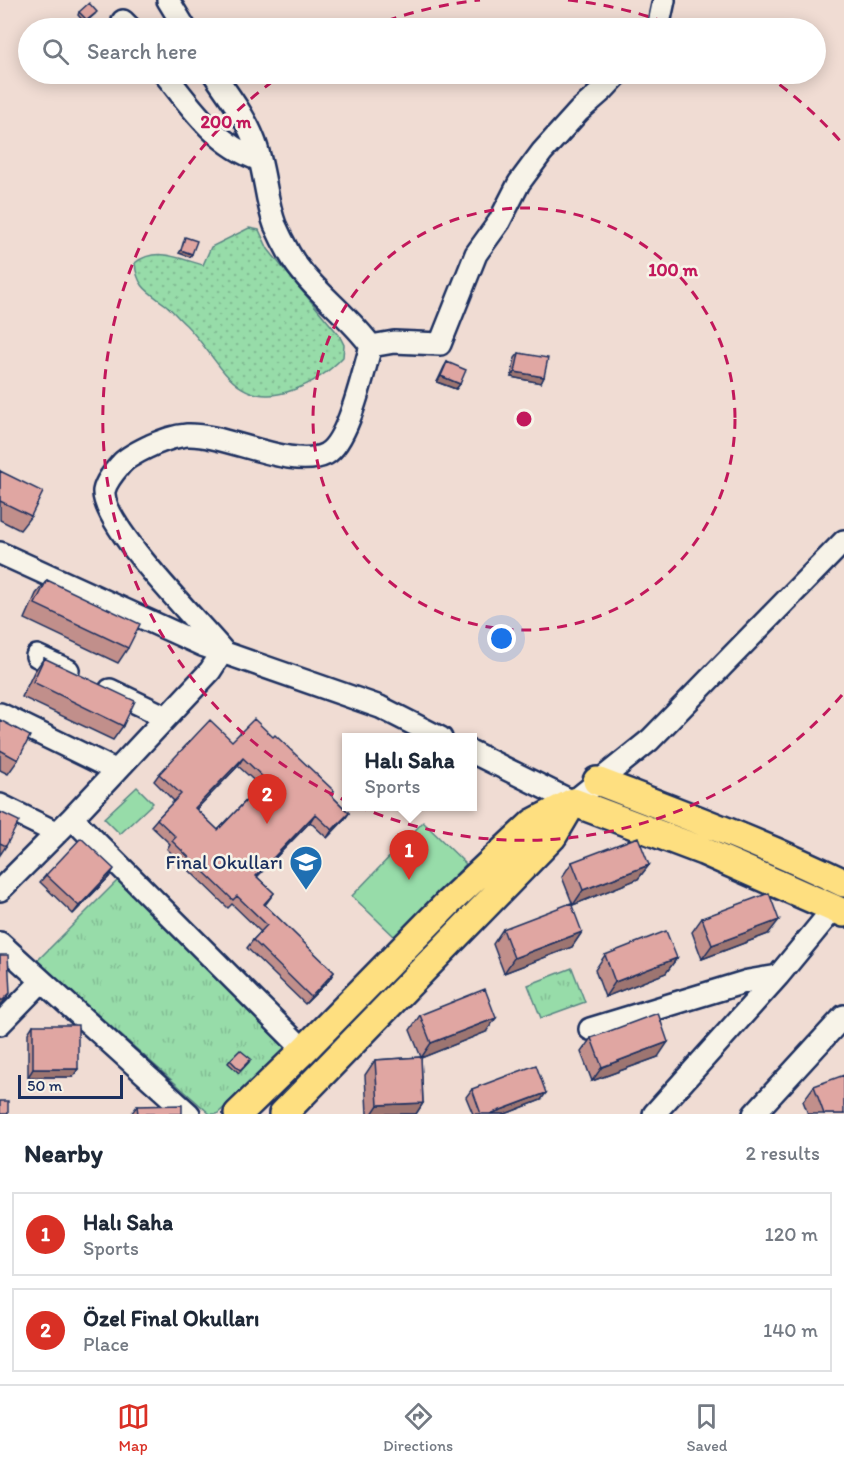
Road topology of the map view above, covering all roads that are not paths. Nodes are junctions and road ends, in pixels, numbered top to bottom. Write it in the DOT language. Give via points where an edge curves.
graph roads {
  1 [pos="168,0"];
  2 [pos="664,0"];
  3 [pos="179,18"];
  4 [pos="660,18"];
  5 [pos="173,84"];
  6 [pos="221,84"];
  7 [pos="607,84"];
  8 [pos="260,160"];
  9 [pos="371,346"];
  10 [pos="844,541"];
  11 [pos="0,553"];
  12 [pos="223,651"];
  13 [pos="37,656"];
  14 [pos="0,714"];
  15 [pos="166,717"];
  16 [pos="431,733"];
  17 [pos="477,754"];
  18 [pos="115,770"];
  19 [pos="597,781"];
  20 [pos="573,802"];
  21 [pos="0,805"];
  22 [pos="64,825"];
  23 [pos="844,883"];
  24 [pos="0,890"];
  25 [pos="839,910"];
  26 [pos="0,943"];
  27 [pos="778,976"];
  28 [pos="42,981"];
  29 [pos="844,1016"];
  30 [pos="0,1024"];
  31 [pos="590,1029"];
  32 [pos="304,1050"];
  33 [pos="189,1114"];
  34 [pos="238,1114"];
  35 [pos="283,1114"];
  36 [pos="654,1114"];
  37 [pos="754,1114"];
  1 -- 3 [label="street"];
  2 -- 4 [label="street"];
  5 -- 8 [label="street" via="211,129 245,155"];
  6 -- 8 [label="street" via="254,139"];
  7 -- 9 [label="street" via="542,152 519,183 499,222 476,254 440,344 394,342"];
  8 -- 9 [label="street" via="275,224 291,256"];
  9 -- 12 [label="street" via="346,429 325,454 308,458 286,456 189,435 169,438 147,448 124,460 111,475 105,491 108,508 124,534"];
  10 -- 19 [label="street" via="650,740"];
  11 -- 12 [label="street"];
  12 -- 15 [label="street" via="210,671"];
  12 -- 16 [label="street" via="380,708"];
  13 -- 15 [label="street"];
  14 -- 18 [label="street"];
  15 -- 18 [label="street"];
  17 -- 20 [label="street"];
  18 -- 22 [label="street"];
  19 -- 20 [label="street"];
  19 -- 23 [label="main road"];
  20 -- 25 [label="main road" via="703,851"];
  20 -- 32 [label="main road" via="533,823 448,903"];
  20 -- 35 [label="main road" via="553,836"];
  21 -- 22 [label="street"];
  22 -- 24 [label="street"];
  22 -- 32 [label="street"];
  25 -- 27 [label="street"];
  26 -- 28 [label="street"];
  27 -- 31 [label="street" via="748,981"];
  27 -- 36 [label="street"];
  28 -- 30 [label="street"];
  28 -- 33 [label="street"];
  29 -- 37 [label="street"];
  32 -- 34 [label="main road"];
}
